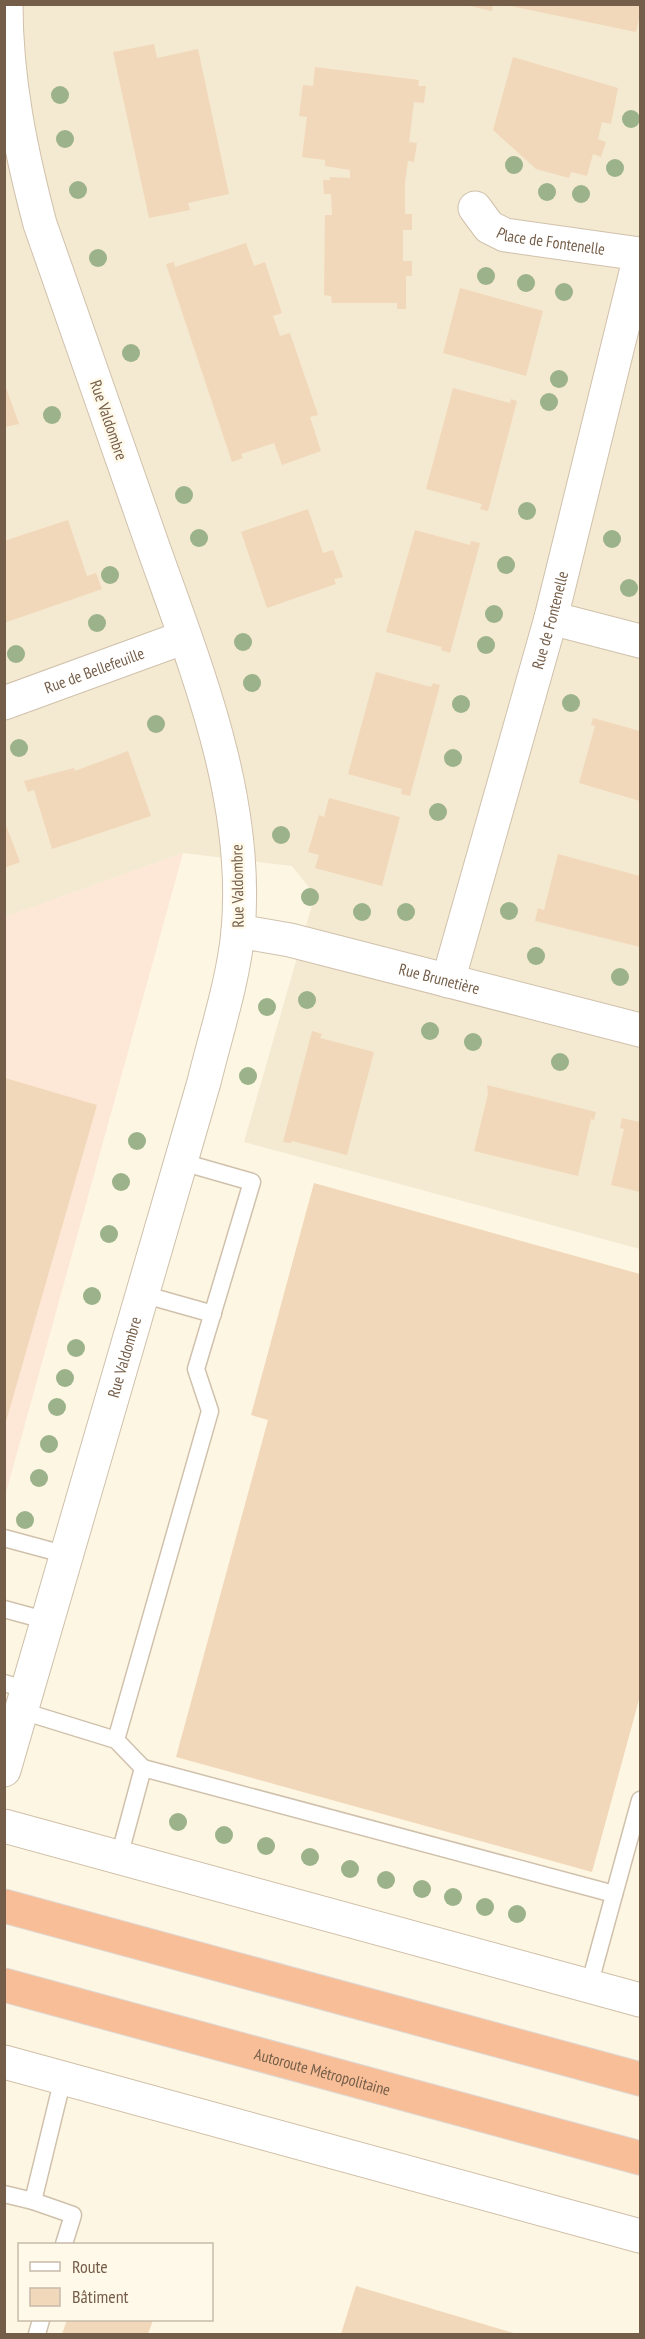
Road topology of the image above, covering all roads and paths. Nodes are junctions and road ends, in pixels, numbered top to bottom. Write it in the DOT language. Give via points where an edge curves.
graph roads {
  1 [pos="6,4"];
  2 [pos="475,208"];
  3 [pos="640,255"];
  4 [pos="550,618"];
  5 [pos="185,637"];
  6 [pos="640,641"];
  7 [pos="4,703"];
  8 [pos="238,932"];
  9 [pos="448,981"];
  10 [pos="640,1030"];
  11 [pos="182,1162"];
  12 [pos="142,1294"];
  13 [pos="213,1314"];
  14 [pos="4,1538"];
  15 [pos="67,1555"];
  16 [pos="4,1609"];
  17 [pos="48,1621"];
  18 [pos="18,1695"];
  19 [pos="116,1740"];
  20 [pos="143,1768"];
  21 [pos="4,1770"];
  22 [pos="640,1800"];
  23 [pos="4,1826"];
  24 [pos="119,1857"];
  25 [pos="614,1894"];
  26 [pos="4,1906"];
  27 [pos="4,1985"];
  28 [pos="588,1986"];
  29 [pos="640,2000"];
  30 [pos="4,2062"];
  31 [pos="63,2078"];
  32 [pos="640,2079"];
  33 [pos="640,2158"];
  34 [pos="4,2193"];
  35 [pos="33,2201"];
  36 [pos="640,2236"];
  37 [pos="64,2243"];
  1 -- 5 [label="street, Rue Valdombre" via="14,112 40,224"];
  2 -- 3 [label="street, Place de Fontenelle" via="489,227 505,235"];
  3 -- 4 [label="street, Rue de Fontenelle"];
  4 -- 6 [label="street"];
  4 -- 9 [label="street, Rue de Fontenelle"];
  5 -- 7 [label="street, Rue de Bellefeuille"];
  5 -- 8 [label="street, Rue Valdombre" via="219,740 229,790 237,841"];
  8 -- 9 [label="street, Rue Brunetière" via="290,940"];
  8 -- 11 [label="street, Rue Valdombre"];
  9 -- 10 [label="street, Rue Brunetière"];
  11 -- 12 [label="street, Rue Valdombre"];
  11 -- 13 [label="lane" via="252,1182"];
  12 -- 13 [label="lane"];
  12 -- 15 [label="street, Rue Valdombre"];
  13 -- 19 [label="lane" via="196,1369 210,1411"];
  14 -- 15 [label="lane"];
  15 -- 17 [label="street, Rue Valdombre"];
  16 -- 17 [label="lane"];
  17 -- 18 [label="street, Rue Valdombre"];
  18 -- 19 [label="lane"];
  18 -- 21 [label="street, Rue Valdombre"];
  19 -- 20 [label="lane"];
  20 -- 24 [label="lane"];
  20 -- 25 [label="lane"];
  22 -- 25 [label="lane"];
  23 -- 24 [label="street"];
  24 -- 28 [label="street"];
  25 -- 28 [label="lane"];
  26 -- 32 [label="highway"];
  27 -- 33 [label="highway, Autoroute Métropolitaine"];
  28 -- 29 [label="street"];
  30 -- 31 [label="street"];
  31 -- 35 [label="lane"];
  31 -- 36 [label="street"];
  34 -- 35 [label="lane"];
  35 -- 37 [label="lane" via="73,2215"];
}
